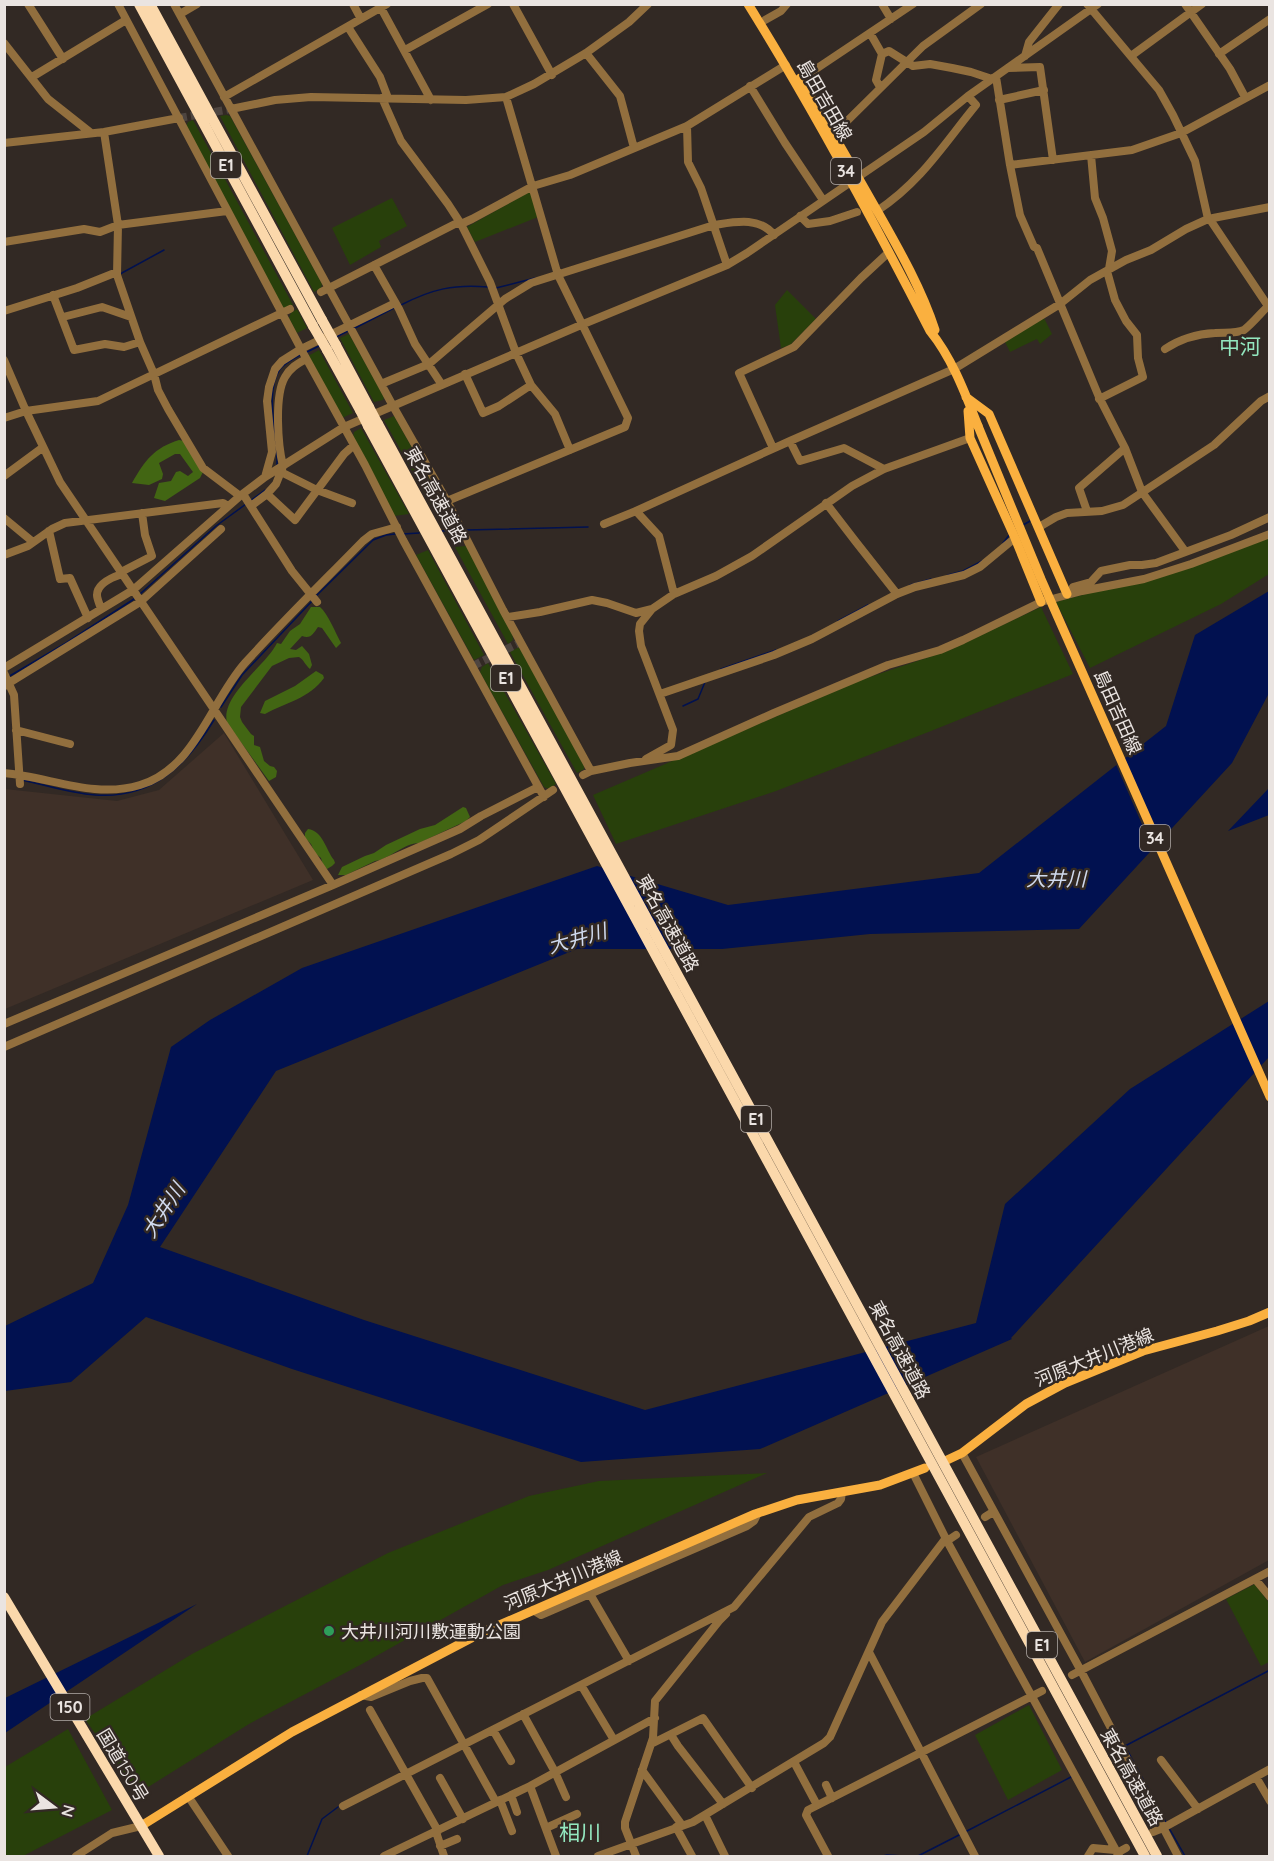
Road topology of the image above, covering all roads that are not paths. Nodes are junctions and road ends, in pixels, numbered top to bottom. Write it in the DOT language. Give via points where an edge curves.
graph roads {
  1 [pos="28,4"];
  2 [pos="118,4"];
  3 [pos="174,4"];
  4 [pos="197,4"];
  5 [pos="353,4"];
  6 [pos="488,4"];
  7 [pos="513,4"];
  8 [pos="648,4"];
  9 [pos="748,4"];
  10 [pos="755,4"];
  11 [pos="787,4"];
  12 [pos="882,4"];
  13 [pos="913,4"];
  14 [pos="981,4"];
  15 [pos="1059,4"];
  16 [pos="1185,4"];
  17 [pos="1202,4"];
  18 [pos="142,6"];
  19 [pos="384,6"];
  20 [pos="1092,6"];
  21 [pos="1191,12"];
  22 [pos="180,14"];
  23 [pos="891,19"];
  24 [pos="1269,19"];
  25 [pos="126,20"];
  26 [pos="361,20"];
  27 [pos="765,20"];
  28 [pos="348,27"];
  29 [pos="870,33"];
  30 [pos="4,44"];
  31 [pos="405,51"];
  32 [pos="586,53"];
  33 [pos="882,54"];
  34 [pos="1220,54"];
  35 [pos="1025,56"];
  36 [pos="1131,56"];
  37 [pos="63,58"];
  38 [pos="906,62"];
  39 [pos="786,66"];
  40 [pos="1008,68"];
  41 [pos="552,75"];
  42 [pos="32,78"];
  43 [pos="994,78"];
  44 [pos="801,79"];
  45 [pos="1269,85"];
  46 [pos="750,86"];
  47 [pos="880,87"];
  48 [pos="1044,90"];
  49 [pos="968,96"];
  50 [pos="224,97"];
  51 [pos="506,97"];
  52 [pos="1245,97"];
  53 [pos="385,98"];
  54 [pos="431,100"];
  55 [pos="999,100"];
  56 [pos="231,109"];
  57 [pos="179,118"];
  58 [pos="687,126"];
  59 [pos="104,132"];
  60 [pos="91,133"];
  61 [pos="1181,133"];
  62 [pos="834,134"];
  63 [pos="4,143"];
  64 [pos="634,148"];
  65 [pos="1091,155"];
  66 [pos="1053,160"];
  67 [pos="1010,165"];
  68 [pos="855,178"];
  69 [pos="533,186"];
  70 [pos="823,200"];
  71 [pos="1269,207"];
  72 [pos="227,211"];
  73 [pos="877,211"];
  74 [pos="857,212"];
  75 [pos="800,216"];
  76 [pos="1208,218"];
  77 [pos="461,224"];
  78 [pos="118,225"];
  79 [pos="714,225"];
  80 [pos="774,234"];
  81 [pos="4,242"];
  82 [pos="889,252"];
  83 [pos="727,265"];
  84 [pos="374,266"];
  85 [pos="1108,270"];
  86 [pos="557,273"];
  87 [pos="117,275"];
  88 [pos="325,290"];
  89 [pos="54,297"];
  90 [pos="1060,304"];
  91 [pos="397,305"];
  92 [pos="498,305"];
  93 [pos="4,311"];
  94 [pos="287,311"];
  95 [pos="63,317"];
  96 [pos="131,317"];
  97 [pos="582,325"];
  98 [pos="350,328"];
  99 [pos="938,341"];
  100 [pos="140,342"];
  101 [pos="1165,348"];
  102 [pos="516,352"];
  103 [pos="303,354"];
  104 [pos="4,360"];
  105 [pos="429,364"];
  106 [pos="954,369"];
  107 [pos="154,374"];
  108 [pos="465,374"];
  109 [pos="381,384"];
  110 [pos="442,385"];
  111 [pos="531,385"];
  112 [pos="1269,396"];
  113 [pos="966,397"];
  114 [pos="1099,399"];
  115 [pos="393,406"];
  116 [pos="26,411"];
  117 [pos="4,418"];
  118 [pos="344,427"];
  119 [pos="970,438"];
  120 [pos="790,441"];
  121 [pos="354,446"];
  122 [pos="42,448"];
  123 [pos="773,448"];
  124 [pos="1125,448"];
  125 [pos="570,450"];
  126 [pos="282,468"];
  127 [pos="884,469"];
  128 [pos="4,476"];
  129 [pos="265,477"];
  130 [pos="317,490"];
  131 [pos="1141,490"];
  132 [pos="267,494"];
  133 [pos="246,500"];
  134 [pos="447,501"];
  135 [pos="352,503"];
  136 [pos="826,503"];
  137 [pos="228,506"];
  138 [pos="1086,509"];
  139 [pos="636,512"];
  140 [pos="142,513"];
  141 [pos="421,513"];
  142 [pos="4,518"];
  143 [pos="1269,518"];
  144 [pos="85,520"];
  145 [pos="1036,521"];
  146 [pos="604,524"];
  147 [pos="221,529"];
  148 [pos="49,531"];
  149 [pos="399,532"];
  150 [pos="1013,533"];
  151 [pos="1269,534"];
  152 [pos="33,542"];
  153 [pos="1185,551"];
  154 [pos="4,555"];
  155 [pos="121,573"];
  156 [pos="133,590"];
  157 [pos="896,592"];
  158 [pos="675,594"];
  159 [pos="1069,594"];
  160 [pos="314,598"];
  161 [pos="141,602"];
  162 [pos="1041,602"];
  163 [pos="101,609"];
  164 [pos="652,609"];
  165 [pos="508,617"];
  166 [pos="88,618"];
  167 [pos="4,668"];
  168 [pos="6,680"];
  169 [pos="660,694"];
  170 [pos="214,710"];
  171 [pos="16,730"];
  172 [pos="70,744"];
  173 [pos="644,761"];
  174 [pos="591,771"];
  175 [pos="4,772"];
  176 [pos="583,775"];
  177 [pos="19,778"];
  178 [pos="538,787"];
  179 [pos="554,790"];
  180 [pos="544,797"];
  181 [pos="582,808"];
  182 [pos="333,885"];
  183 [pos="4,1024"];
  184 [pos="4,1047"];
  185 [pos="1269,1097"];
  186 [pos="1269,1312"];
  187 [pos="922,1435"];
  188 [pos="962,1453"];
  189 [pos="945,1461"];
  190 [pos="925,1468"];
  191 [pos="913,1473"];
  192 [pos="842,1492"];
  193 [pos="758,1513"];
  194 [pos="956,1535"];
  195 [pos="947,1539"];
  196 [pos="1269,1571"];
  197 [pos="1255,1579"];
  198 [pos="590,1594"];
  199 [pos="4,1597"];
  200 [pos="1269,1597"];
  201 [pos="734,1607"];
  202 [pos="533,1610"];
  203 [pos="869,1652"];
  204 [pos="627,1658"];
  205 [pos="1080,1670"];
  206 [pos="1072,1675"];
  207 [pos="581,1685"];
  208 [pos="1042,1691"];
  209 [pos="361,1695"];
  210 [pos="1033,1696"];
  211 [pos="370,1710"];
  212 [pos="523,1714"];
  213 [pos="655,1718"];
  214 [pos="493,1730"];
  215 [pos="671,1735"];
  216 [pos="614,1740"];
  217 [pos="464,1744"];
  218 [pos="651,1744"];
  219 [pos="921,1753"];
  220 [pos="1161,1760"];
  221 [pos="511,1761"];
  222 [pos="794,1762"];
  223 [pos="1269,1769"];
  224 [pos="403,1770"];
  225 [pos="642,1770"];
  226 [pos="555,1772"];
  227 [pos="1256,1777"];
  228 [pos="440,1778"];
  229 [pos="826,1785"];
  230 [pos="530,1786"];
  231 [pos="752,1788"];
  232 [pos="511,1795"];
  233 [pos="188,1796"];
  234 [pos="566,1797"];
  235 [pos="832,1798"];
  236 [pos="498,1801"];
  237 [pos="1269,1801"];
  238 [pos="723,1804"];
  239 [pos="817,1805"];
  240 [pos="343,1806"];
  241 [pos="1198,1809"];
  242 [pos="517,1812"];
  243 [pos="577,1814"];
  244 [pos="705,1815"];
  245 [pos="463,1819"];
  246 [pos="138,1821"];
  247 [pos="679,1826"];
  248 [pos="546,1828"];
  249 [pos="1163,1828"];
  250 [pos="512,1831"];
  251 [pos="437,1832"];
  252 [pos="1153,1832"];
  253 [pos="457,1839"];
  254 [pos="632,1844"];
  255 [pos="440,1846"];
  256 [pos="1126,1848"];
  257 [pos="1117,1853"];
  258 [pos="827,1856"];
  259 [pos="76,1857"];
  260 [pos="159,1857"];
  261 [pos="228,1857"];
  262 [pos="384,1857"];
  263 [pos="444,1857"];
  264 [pos="556,1857"];
  265 [pos="598,1857"];
  266 [pos="636,1857"];
  267 [pos="692,1857"];
  268 [pos="725,1857"];
  269 [pos="975,1857"];
  270 [pos="1088,1857"];
  271 [pos="1145,1857"];
  272 [pos="1157,1857"];
  273 [pos="1178,1857"];
  1 -- 37 [label="street"];
  2 -- 25 [label="street"];
  3 -- 22 [label="street"];
  4 -- 22 [label="street"];
  5 -- 26 [label="street"];
  6 -- 31 [label="street"];
  7 -- 41 [label="street"];
  8 -- 32 [label="street"];
  9 -- 39 [label="main road, 島田吉田線 / 34"];
  10 -- 27 [label="main road, 島田吉田線 / 34"];
  11 -- 27 [label="street"];
  12 -- 23 [label="street"];
  13 -- 23 [label="street"];
  14 -- 38 [label="street"];
  15 -- 35 [label="street" via="1029,42"];
  16 -- 21 [label="street"];
  17 -- 21 [label="street"];
  18 -- 141 [label="highway, 東名高速道路 / E1, bridge"];
  19 -- 26 [label="street"];
  19 -- 31 [label="street"];
  20 -- 35 [label="street"];
  20 -- 36 [label="street"];
  21 -- 34 [label="street"];
  21 -- 36 [label="street"];
  22 -- 50 [label="street"];
  23 -- 29 [label="street"];
  24 -- 34 [label="street"];
  25 -- 37 [label="street"];
  25 -- 57 [label="street"];
  26 -- 28 [label="street"];
  27 -- 44 [label="main road, 島田吉田線 / 34"];
  28 -- 50 [label="street"];
  28 -- 53 [label="street" via="380,77"];
  29 -- 33 [label="street"];
  29 -- 44 [label="street"];
  30 -- 42 [label="street"];
  31 -- 54 [label="street"];
  32 -- 41 [label="street"];
  32 -- 64 [label="street" via="620,96"];
  33 -- 38 [label="street" via="890,51"];
  33 -- 47 [label="street" via="876,80"];
  34 -- 52 [label="street"];
  35 -- 40 [label="street"];
  36 -- 61 [label="street" via="1159,90"];
  37 -- 42 [label="street"];
  38 -- 43 [label="street"];
  38 -- 47 [label="street"];
  39 -- 46 [label="street"];
  39 -- 68 [label="main road, 島田吉田線 / 34"];
  40 -- 43 [label="street"];
  40 -- 48 [label="street" via="1041,67"];
  41 -- 51 [label="street"];
  42 -- 60 [label="street" via="48,99"];
  43 -- 49 [label="street"];
  43 -- 55 [label="street"];
  44 -- 62 [label="main road, 島田吉田線 / 34"];
  45 -- 52 [label="street"];
  46 -- 58 [label="street"];
  46 -- 70 [label="street"];
  47 -- 62 [label="street"];
  48 -- 55 [label="street"];
  48 -- 66 [label="street"];
  49 -- 68 [label="street" via="924,132"];
  49 -- 73 [label="street" via="976,105 926,170"];
  50 -- 56 [label="street"];
  51 -- 54 [label="street"];
  51 -- 69 [label="street"];
  52 -- 61 [label="street"];
  53 -- 54 [label="street"];
  53 -- 56 [label="street" via="311,97"];
  53 -- 77 [label="street" via="401,141"];
  55 -- 67 [label="street"];
  56 -- 88 [label="street"];
  57 -- 59 [label="street"];
  57 -- 72 [label="street"];
  58 -- 64 [label="street"];
  58 -- 79 [label="street" via="688,162"];
  59 -- 60 [label="street"];
  59 -- 78 [label="street"];
  60 -- 63 [label="street"];
  61 -- 65 [label="street" via="1132,150"];
  61 -- 76 [label="street" via="1196,161"];
  62 -- 68 [label="main road, 島田吉田線 / 34"];
  64 -- 69 [label="street"];
  65 -- 66 [label="street"];
  65 -- 85 [label="street" via="1095,198 1112,251"];
  66 -- 67 [label="street"];
  67 -- 90 [label="street" via="1020,215"];
  68 -- 70 [label="street"];
  68 -- 73 [label="main road, 島田吉田線 / 34"];
  68 -- 82 [label="main road, 島田吉田線 / 34"];
  69 -- 77 [label="street"];
  69 -- 86 [label="street"];
  70 -- 75 [label="street"];
  71 -- 76 [label="street"];
  72 -- 78 [label="street"];
  72 -- 94 [label="street"];
  73 -- 99 [label="main road, 島田吉田線 / 34" via="926,306"];
  74 -- 75 [label="street" via="808,224"];
  75 -- 80 [label="street"];
  76 -- 85 [label="street"];
  76 -- 101 [label="street" via="1268,306 1244,329 1179,339"];
  77 -- 84 [label="street"];
  77 -- 92 [label="street"];
  78 -- 81 [label="street" via="100,232 84,229"];
  78 -- 87 [label="street"];
  79 -- 80 [label="street" via="740,221 765,225"];
  79 -- 83 [label="street"];
  79 -- 86 [label="street"];
  80 -- 83 [label="street"];
  82 -- 99 [label="main road, 島田吉田線 / 34"];
  82 -- 123 [label="street" via="794,347 739,373"];
  83 -- 97 [label="street"];
  84 -- 88 [label="street"];
  84 -- 91 [label="street"];
  85 -- 90 [label="street"];
  85 -- 114 [label="street" via="1115,300 1137,335 1143,377"];
  86 -- 92 [label="street" via="519,288"];
  86 -- 97 [label="street"];
  87 -- 89 [label="street"];
  87 -- 96 [label="street"];
  88 -- 98 [label="street"];
  89 -- 93 [label="street"];
  89 -- 95 [label="street"];
  90 -- 106 [label="street"];
  90 -- 114 [label="street"];
  91 -- 98 [label="street"];
  91 -- 105 [label="street"];
  92 -- 102 [label="street"];
  92 -- 105 [label="street"];
  94 -- 103 [label="street"];
  94 -- 107 [label="street"];
  95 -- 96 [label="street" via="102,307"];
  95 -- 100 [label="street" via="75,350 105,344 124,347"];
  96 -- 100 [label="street"];
  97 -- 102 [label="street"];
  97 -- 125 [label="street" via="628,418 625,427"];
  98 -- 103 [label="street"];
  98 -- 109 [label="street"];
  99 -- 106 [label="main road, 島田吉田線 / 34"];
  100 -- 107 [label="street"];
  102 -- 108 [label="street"];
  102 -- 111 [label="street"];
  103 -- 118 [label="street"];
  103 -- 126 [label="street" via="284,378 280,391"];
  103 -- 129 [label="street" via="282,361 271,379 267,401 272,452"];
  104 -- 116 [label="street"];
  105 -- 109 [label="street"];
  105 -- 110 [label="street"];
  106 -- 113 [label="main road, 島田吉田線 / 34"];
  106 -- 120 [label="street"];
  107 -- 116 [label="street" via="98,401"];
  107 -- 133 [label="street" via="158,390 203,468"];
  108 -- 110 [label="street"];
  108 -- 111 [label="street" via="483,412"];
  109 -- 115 [label="street"];
  110 -- 115 [label="street"];
  111 -- 125 [label="street" via="555,414"];
  112 -- 131 [label="street" via="1214,445"];
  113 -- 119 [label="main road"];
  113 -- 145 [label="main road" via="989,414"];
  113 -- 185 [label="main road, 島田吉田線 / 34, bridge" via="1041,579"];
  114 -- 124 [label="street"];
  115 -- 118 [label="street"];
  115 -- 134 [label="street"];
  116 -- 117 [label="street"];
  116 -- 122 [label="street"];
  118 -- 121 [label="street"];
  118 -- 126 [label="street"];
  119 -- 127 [label="street"];
  119 -- 150 [label="main road"];
  120 -- 123 [label="street"];
  120 -- 127 [label="street" via="800,460 844,448"];
  121 -- 130 [label="street"];
  121 -- 149 [label="street"];
  122 -- 128 [label="street"];
  122 -- 144 [label="street"];
  123 -- 139 [label="street"];
  124 -- 131 [label="street"];
  124 -- 138 [label="street" via="1079,488"];
  125 -- 134 [label="street"];
  126 -- 129 [label="street"];
  126 -- 130 [label="street" via="283,474"];
  126 -- 132 [label="street"];
  127 -- 136 [label="street"];
  129 -- 133 [label="street"];
  130 -- 132 [label="street" via="295,520"];
  130 -- 135 [label="street"];
  131 -- 138 [label="street" via="1113,509"];
  131 -- 153 [label="street"];
  132 -- 133 [label="street"];
  133 -- 137 [label="street"];
  133 -- 160 [label="street"];
  134 -- 165 [label="street"];
  136 -- 157 [label="street"];
  136 -- 158 [label="street" via="752,556"];
  137 -- 140 [label="street" via="223,503"];
  137 -- 156 [label="street"];
  138 -- 145 [label="street"];
  139 -- 146 [label="street"];
  139 -- 158 [label="street" via="659,536"];
  140 -- 144 [label="street"];
  140 -- 155 [label="street" via="152,556"];
  141 -- 181 [label="highway, 東名高速道路 / E1" via="445,546"];
  141 -- 181 [label="highway, 東名高速道路 / E1" via="433,548"];
  142 -- 152 [label="street"];
  143 -- 153 [label="street"];
  144 -- 148 [label="street"];
  144 -- 155 [label="street"];
  145 -- 150 [label="main road"];
  145 -- 159 [label="main road"];
  147 -- 161 [label="street"];
  148 -- 152 [label="street"];
  148 -- 166 [label="street" via="60,579 70,578"];
  149 -- 160 [label="street" via="372,534"];
  149 -- 178 [label="street"];
  150 -- 157 [label="street" via="980,567 964,575"];
  150 -- 162 [label="main road"];
  151 -- 159 [label="street" via="1144,579"];
  152 -- 154 [label="street"];
  153 -- 159 [label="street" via="1156,563 1101,572 1091,582 1073,587"];
  155 -- 156 [label="street"];
  155 -- 163 [label="street" via="98,590"];
  156 -- 161 [label="street"];
  156 -- 163 [label="street"];
  157 -- 169 [label="street" via="812,639"];
  158 -- 164 [label="street"];
  159 -- 162 [label="street"];
  160 -- 170 [label="street" via="244,665"];
  161 -- 168 [label="street"];
  161 -- 170 [label="street"];
  162 -- 173 [label="street" via="963,640 878,669 678,756"];
  163 -- 166 [label="street"];
  164 -- 165 [label="street" via="636,613 592,600"];
  164 -- 169 [label="street" via="639,631"];
  165 -- 174 [label="street"];
  166 -- 167 [label="street"];
  168 -- 171 [label="street" via="14,695"];
  169 -- 173 [label="street" via="673,738 671,746"];
  170 -- 177 [label="street" via="172,767 141,785 92,790"];
  170 -- 182 [label="street"];
  171 -- 172 [label="street"];
  171 -- 177 [label="street"];
  173 -- 174 [label="street"];
  174 -- 176 [label="street"];
  175 -- 177 [label="street"];
  178 -- 180 [label="street"];
  178 -- 182 [label="street" via="460,829"];
  179 -- 180 [label="street"];
  180 -- 184 [label="street" via="451,854"];
  181 -- 187 [label="highway, 東名高速道路 / E1"];
  182 -- 183 [label="street"];
  186 -- 188 [label="main road, 河原大井川港線" via="1143,1351 1065,1383 1026,1404"];
  187 -- 271 [label="highway, 東名高速道路 / E1"];
  187 -- 272 [label="highway, 東名高速道路 / E1"];
  188 -- 189 [label="main road, 河原大井川港線"];
  188 -- 205 [label="street" via="989,1515"];
  190 -- 191 [label="main road, 河原大井川港線"];
  191 -- 192 [label="main road, 河原大井川港線" via="880,1485"];
  191 -- 195 [label="street"];
  192 -- 193 [label="main road, 河原大井川港線" via="796,1500"];
  192 -- 201 [label="street" via="838,1503 809,1517"];
  193 -- 198 [label="street" via="747,1526"];
  193 -- 202 [label="main road, 河原大井川港線"];
  194 -- 195 [label="street"];
  195 -- 203 [label="street" via="882,1622"];
  195 -- 210 [label="street"];
  196 -- 197 [label="street"];
  197 -- 200 [label="street"];
  197 -- 205 [label="street"];
  198 -- 202 [label="street" via="541,1615"];
  198 -- 204 [label="street"];
  199 -- 246 [label="highway, 国道150号 / 150"];
  201 -- 204 [label="street"];
  201 -- 213 [label="street" via="718,1621 655,1701"];
  202 -- 209 [label="main road, 河原大井川港線"];
  203 -- 219 [label="street"];
  203 -- 222 [label="street" via="830,1737"];
  204 -- 207 [label="street"];
  205 -- 206 [label="street"];
  205 -- 249 [label="street"];
  207 -- 212 [label="street"];
  207 -- 216 [label="street"];
  208 -- 210 [label="street"];
  209 -- 217 [label="street" via="370,1697 427,1678"];
  209 -- 233 [label="main road, 河原大井川港線"];
  210 -- 219 [label="street"];
  210 -- 257 [label="street"];
  211 -- 224 [label="street"];
  212 -- 214 [label="street"];
  212 -- 226 [label="street"];
  213 -- 216 [label="street"];
  213 -- 218 [label="street"];
  214 -- 217 [label="street"];
  214 -- 221 [label="street"];
  215 -- 218 [label="street"];
  215 -- 231 [label="street" via="703,1718"];
  215 -- 238 [label="street"];
  216 -- 226 [label="street"];
  217 -- 224 [label="street"];
  217 -- 236 [label="street"];
  218 -- 225 [label="street"];
  219 -- 235 [label="street"];
  219 -- 269 [label="street"];
  220 -- 241 [label="street"];
  222 -- 231 [label="street"];
  222 -- 239 [label="street"];
  223 -- 227 [label="street"];
  224 -- 240 [label="street"];
  224 -- 251 [label="street"];
  225 -- 247 [label="street"];
  225 -- 254 [label="street" via="625,1822"];
  226 -- 230 [label="street"];
  226 -- 234 [label="street"];
  227 -- 237 [label="street"];
  227 -- 241 [label="street"];
  228 -- 245 [label="street"];
  229 -- 235 [label="street"];
  230 -- 232 [label="street"];
  230 -- 248 [label="street"];
  231 -- 238 [label="street"];
  232 -- 236 [label="street"];
  232 -- 242 [label="street"];
  233 -- 246 [label="main road, 河原大井川港線"];
  233 -- 261 [label="street"];
  235 -- 239 [label="street"];
  236 -- 245 [label="street"];
  236 -- 250 [label="street"];
  238 -- 244 [label="street"];
  239 -- 258 [label="street" via="806,1815"];
  241 -- 249 [label="street"];
  243 -- 248 [label="street"];
  244 -- 247 [label="street"];
  244 -- 268 [label="street"];
  245 -- 251 [label="street"];
  246 -- 259 [label="street"];
  246 -- 260 [label="highway, 国道150号 / 150"];
  247 -- 254 [label="street"];
  247 -- 267 [label="street"];
  248 -- 264 [label="street"];
  249 -- 252 [label="street"];
  249 -- 273 [label="street"];
  251 -- 255 [label="street"];
  251 -- 262 [label="street"];
  253 -- 255 [label="street"];
  254 -- 265 [label="street"];
  254 -- 266 [label="street"];
  255 -- 263 [label="street"];
  256 -- 257 [label="street"];
  257 -- 270 [label="street" via="1093,1848"];
}
